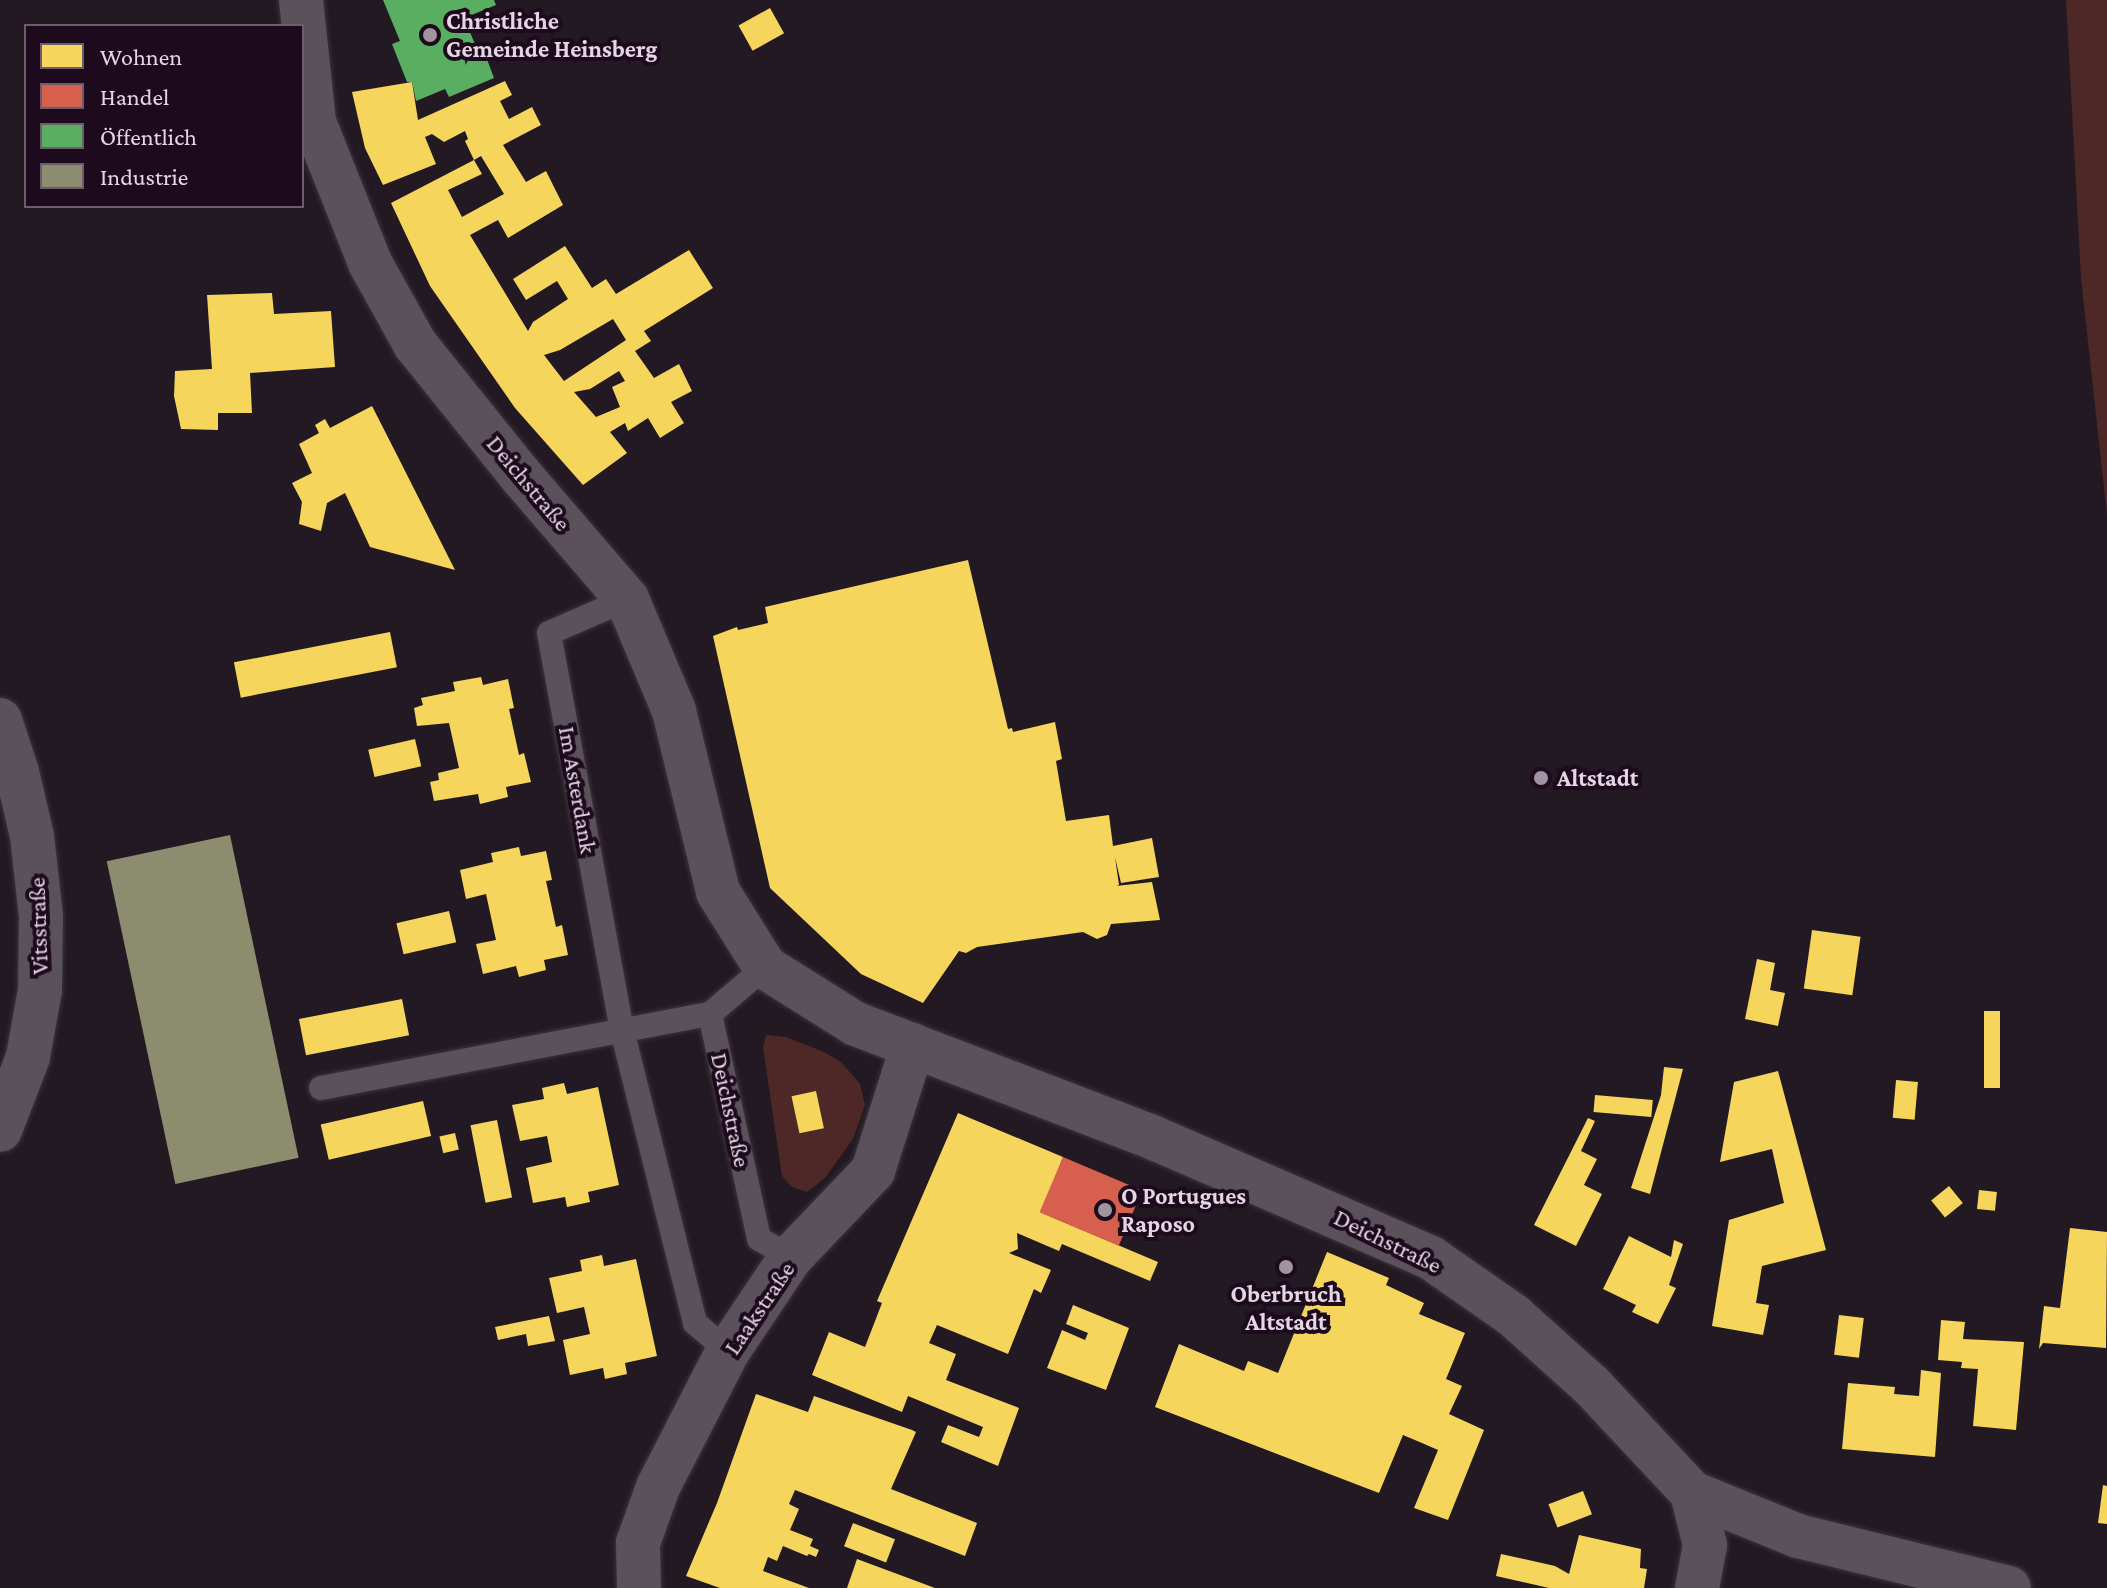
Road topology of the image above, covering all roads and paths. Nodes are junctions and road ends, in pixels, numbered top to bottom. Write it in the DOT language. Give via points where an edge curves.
graph roads {
  1 [pos="301,0"];
  2 [pos="304,24"];
  3 [pos="304,28"];
  4 [pos="627,599"];
  5 [pos="0,720"];
  6 [pos="765,967"];
  7 [pos="710,1014"];
  8 [pos="622,1030"];
  9 [pos="913,1045"];
  10 [pos="321,1088"];
  11 [pos="0,1130"];
  12 [pos="791,1257"];
  13 [pos="728,1351"];
  14 [pos="1692,1493"];
  15 [pos="639,1588"];
  16 [pos="1697,1588"];
  17 [pos="2009,1588"];
  1 -- 2 [label="street, Deichstraße"];
  3 -- 4 [label="street, Deichstraße" via="314,122 370,263 415,344"];
  4 -- 6 [label="street, Deichstraße" via="674,711 718,892"];
  4 -- 8 [label="lane, Im Asterdank" via="549,633"];
  5 -- 11 [label="street, Vitsstraße" via="32,836 41,916 40,990 31,1044"];
  6 -- 7 [label="lane"];
  6 -- 9 [label="street, Deichstraße" via="856,1024"];
  7 -- 8 [label="lane"];
  7 -- 12 [label="lane, Deichstraße" via="759,1239"];
  8 -- 10 [label="lane"];
  8 -- 13 [label="lane, Im Asterdank" via="695,1323"];
  9 -- 12 [label="street, Laakstraße" via="873,1171"];
  9 -- 14 [label="street, Deichstraße" via="1154,1138 1431,1258 1514,1316 1580,1375"];
  12 -- 13 [label="street, Laakstraße"];
  13 -- 15 [label="street, Laakstraße" via="658,1487 638,1543"];
  14 -- 16 [label="street" via="1705,1545"];
  14 -- 17 [label="street, Deichstraße" via="1798,1536"];
}
